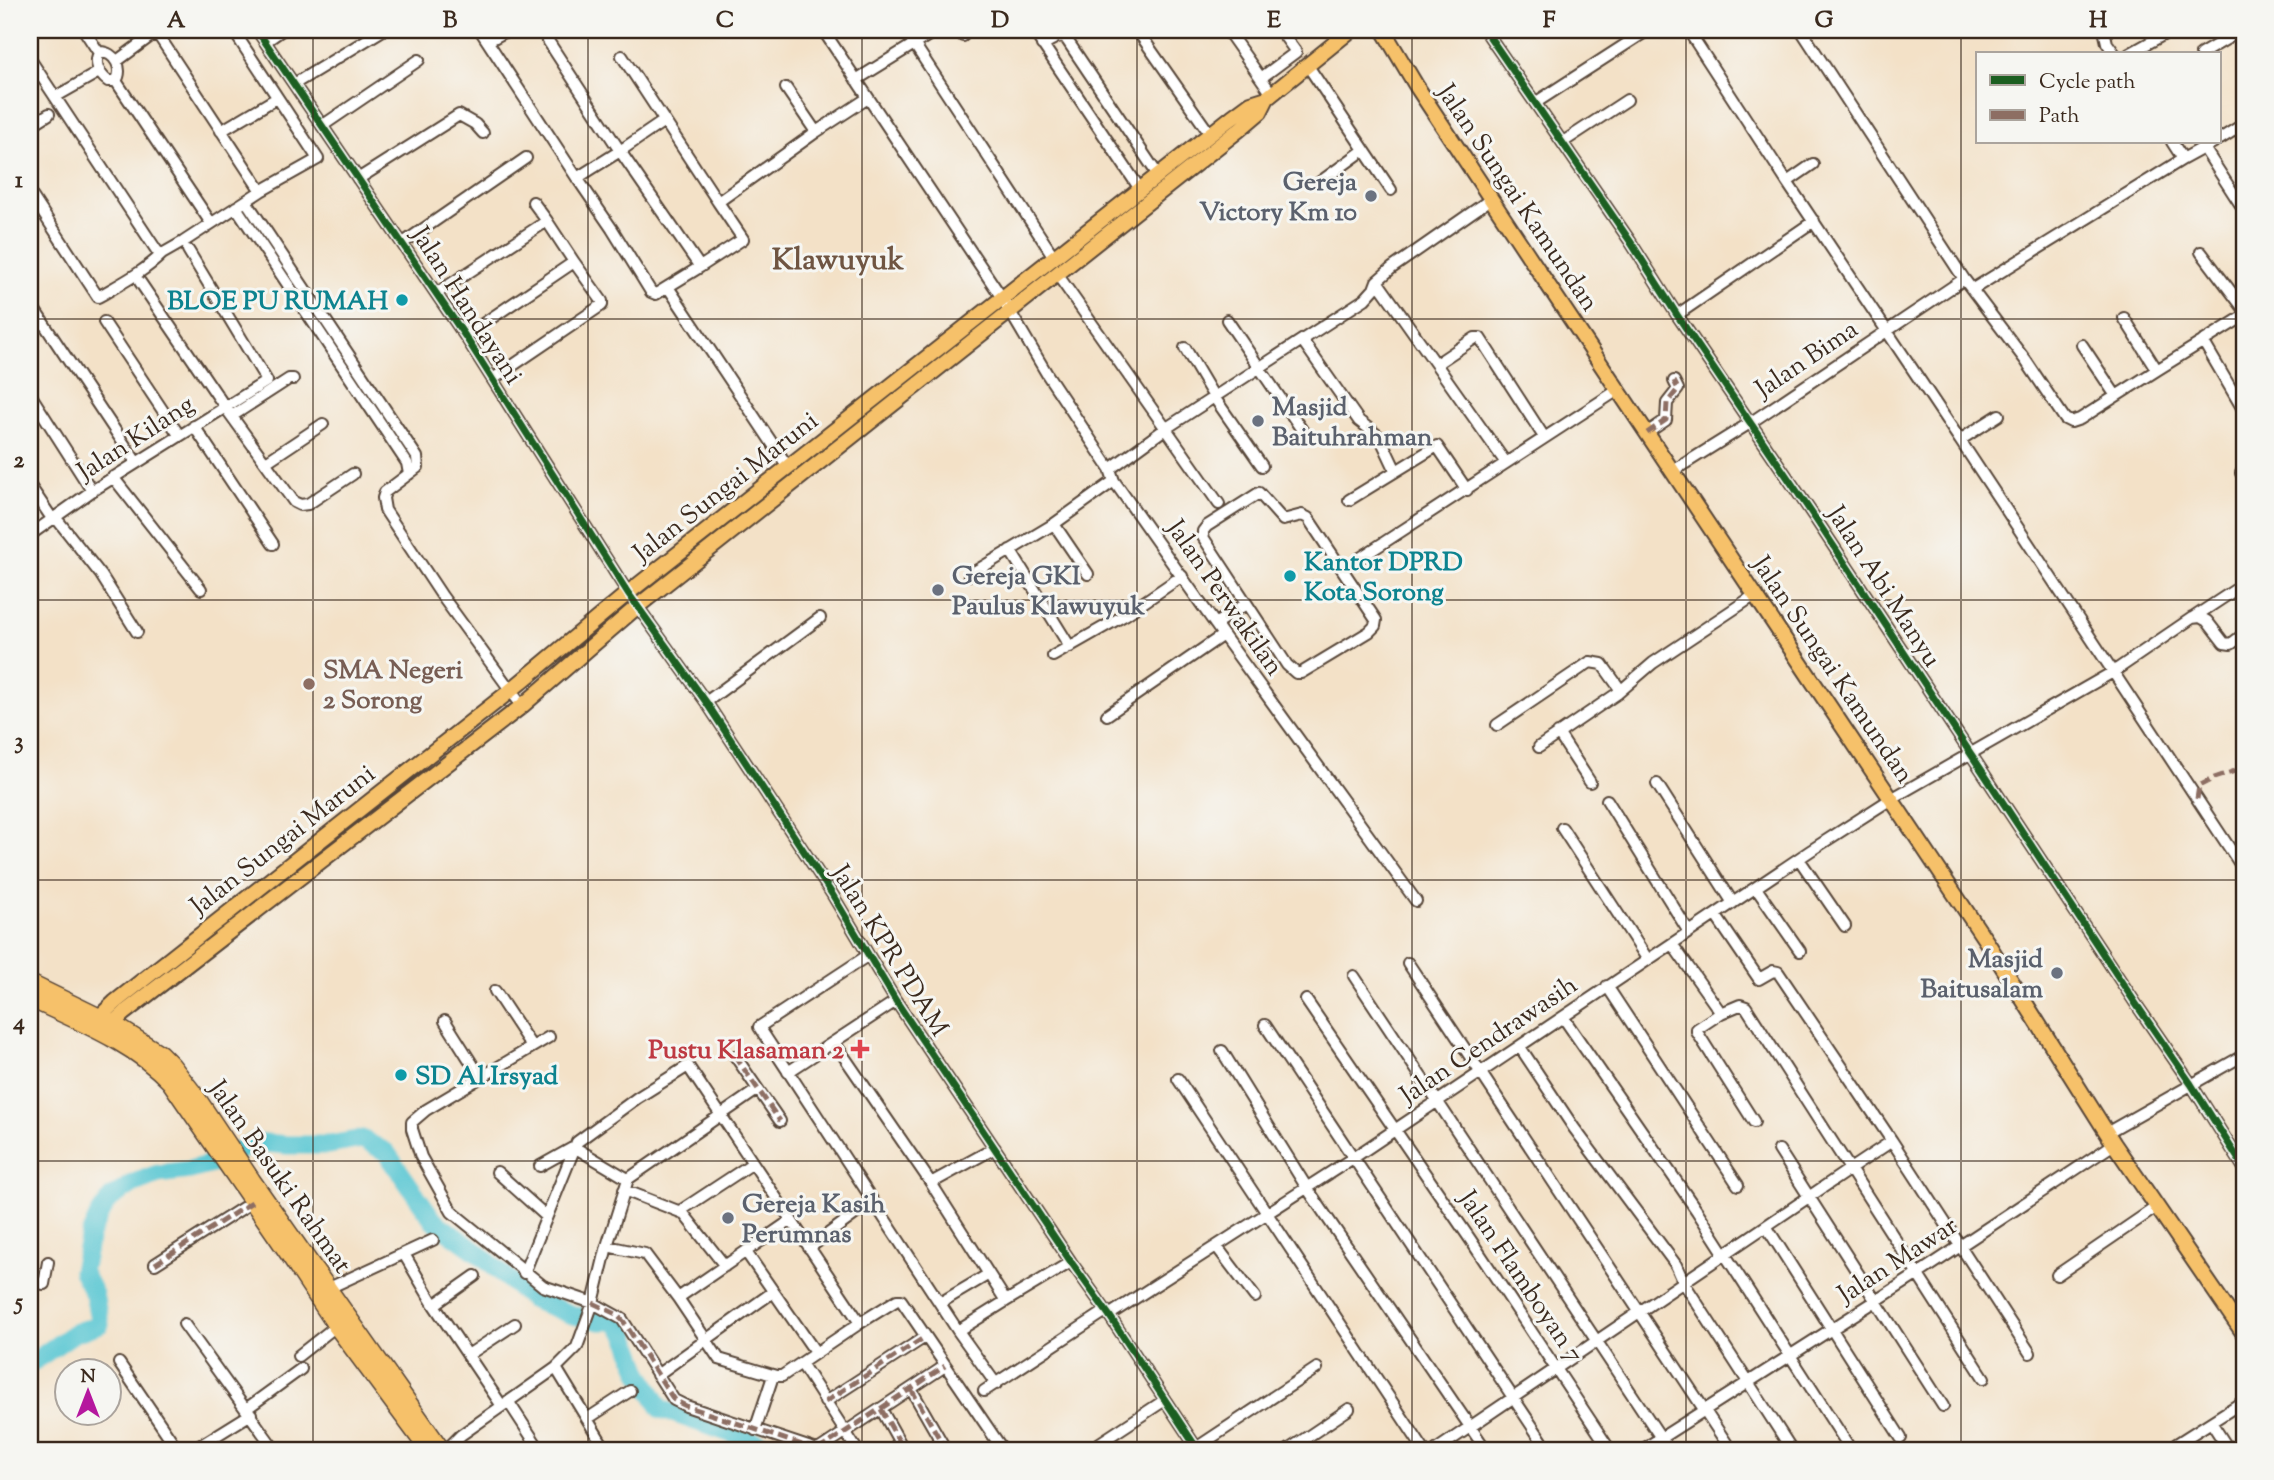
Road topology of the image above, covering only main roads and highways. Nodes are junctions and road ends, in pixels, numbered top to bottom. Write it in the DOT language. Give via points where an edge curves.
graph roads {
  1 [pos="1351,30"];
  2 [pos="1383,30"];
  3 [pos="1270,96"];
  4 [pos="30,984"];
  5 [pos="30,999"];
  6 [pos="101,1025"];
  7 [pos="246,1183"];
  8 [pos="294,1251"];
  9 [pos="2244,1334"];
  10 [pos="428,1450"];
  11 [pos="444,1450"];
  1 -- 3 [label="main road, Jalan Sungai Maruni"];
  2 -- 9 [label="main road, Jalan Sungai Kamundan"];
  3 -- 6 [label="main road, Jalan Sungai Maruni" via="1251,103 1210,134 628,593"];
  3 -- 6 [label="main road, Jalan Sungai Maruni" via="1240,129 638,606 522,706"];
  4 -- 6 [label="highway, Jalan Basuki Rahmat"];
  5 -- 6 [label="highway, Jalan Basuki Rahmat"];
  6 -- 7 [label="highway, Jalan Basuki Rahmat" via="160,1053 197,1096 212,1134"];
  7 -- 8 [label="highway, Jalan Basuki Rahmat"];
  7 -- 8 [label="highway, Jalan Basuki Rahmat" via="252,1202"];
  8 -- 10 [label="highway, Jalan Basuki Rahmat" via="336,1326"];
  8 -- 11 [label="highway, Jalan Basuki Rahmat" via="329,1288"];
}
